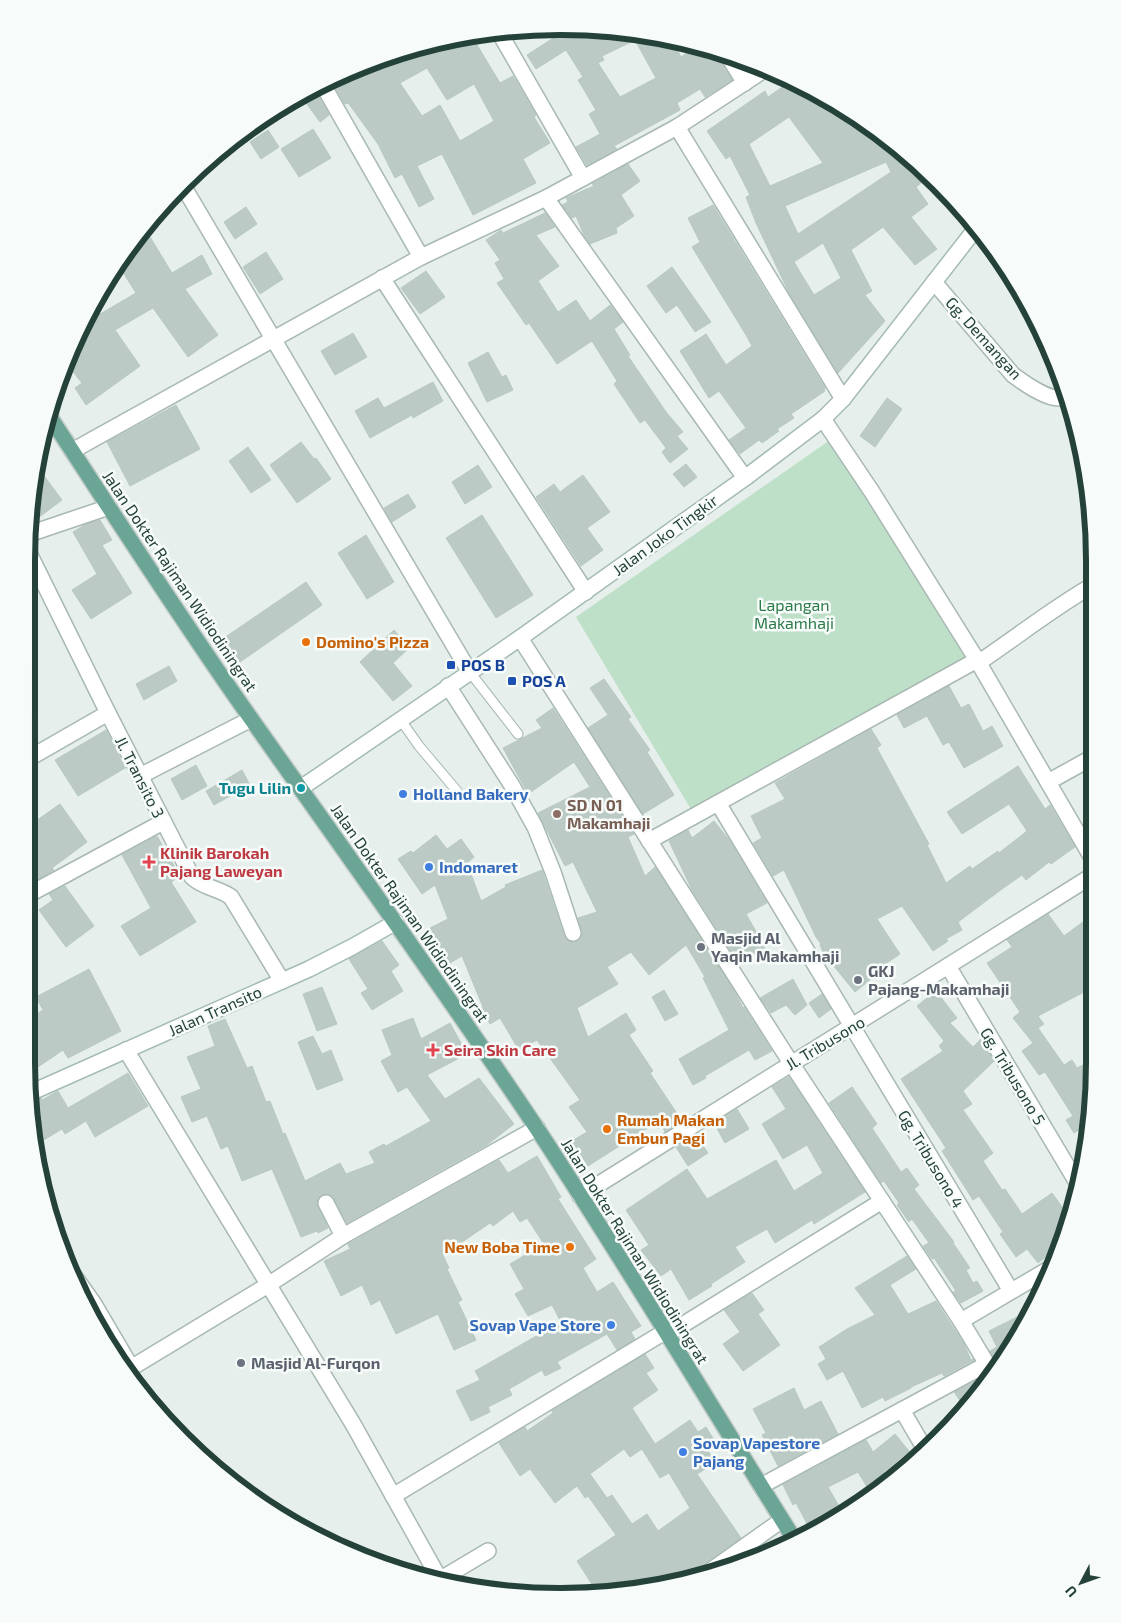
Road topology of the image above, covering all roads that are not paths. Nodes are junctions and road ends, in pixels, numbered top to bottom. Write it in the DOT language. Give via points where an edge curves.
graph roads {
  1 [pos="502,38"];
  2 [pos="733,65"];
  3 [pos="759,74"];
  4 [pos="745,83"];
  5 [pos="326,90"];
  6 [pos="678,127"];
  7 [pos="583,178"];
  8 [pos="186,192"];
  9 [pos="546,198"];
  10 [pos="972,234"];
  11 [pos="421,257"];
  12 [pos="382,278"];
  13 [pos="934,282"];
  14 [pos="272,340"];
  15 [pos="1060,398"];
  16 [pos="843,399"];
  17 [pos="823,419"];
  18 [pos="53,422"];
  19 [pos="72,451"];
  20 [pos="745,478"];
  21 [pos="109,507"];
  22 [pos="36,532"];
  23 [pos="35,565"];
  24 [pos="1086,589"];
  25 [pos="586,592"];
  26 [pos="520,638"];
  27 [pos="977,661"];
  28 [pos="469,672"];
  29 [pos="448,686"];
  30 [pos="108,713"];
  31 [pos="251,719"];
  32 [pos="400,719"];
  33 [pos="518,734"];
  34 [pos="35,755"];
  35 [pos="1086,761"];
  36 [pos="140,776"];
  37 [pos="1048,782"];
  38 [pos="302,788"];
  39 [pos="457,790"];
  40 [pos="718,802"];
  41 [pos="163,822"];
  42 [pos="649,841"];
  43 [pos="1086,846"];
  44 [pos="1086,880"];
  45 [pos="35,891"];
  46 [pos="396,922"];
  47 [pos="573,933"];
  48 [pos="948,966"];
  49 [pos="282,981"];
  50 [pos="852,1027"];
  51 [pos="126,1050"];
  52 [pos="791,1063"];
  53 [pos="36,1090"];
  54 [pos="537,1128"];
  55 [pos="1073,1178"];
  56 [pos="580,1196"];
  57 [pos="882,1201"];
  58 [pos="326,1203"];
  59 [pos="343,1236"];
  60 [pos="1040,1277"];
  61 [pos="268,1285"];
  62 [pos="1011,1291"];
  63 [pos="93,1303"];
  64 [pos="961,1321"];
  65 [pos="104,1324"];
  66 [pos="667,1333"];
  67 [pos="133,1366"];
  68 [pos="988,1366"];
  69 [pos="984,1372"];
  70 [pos="902,1410"];
  71 [pos="922,1444"];
  72 [pos="761,1486"];
  73 [pos="393,1496"];
  74 [pos="782,1520"];
  75 [pos="791,1535"];
  76 [pos="488,1551"];
  77 [pos="723,1562"];
  78 [pos="437,1573"];
  79 [pos="445,1575"];
  1 -- 7 [label="street"];
  2 -- 4 [label="street"];
  3 -- 4 [label="street"];
  4 -- 6 [label="street"];
  5 -- 11 [label="street"];
  6 -- 7 [label="street"];
  6 -- 16 [label="street"];
  7 -- 9 [label="street"];
  8 -- 14 [label="street"];
  9 -- 11 [label="street"];
  9 -- 20 [label="street"];
  10 -- 13 [label="street, Jalan Joko Tingkir"];
  11 -- 12 [label="street"];
  12 -- 14 [label="street"];
  12 -- 25 [label="street"];
  13 -- 15 [label="street, Gg. Demangan" via="1014,375 1030,387"];
  13 -- 16 [label="street, Jalan Joko Tingkir"];
  14 -- 19 [label="street"];
  14 -- 28 [label="street"];
  16 -- 17 [label="street, Jalan Joko Tingkir"];
  17 -- 20 [label="street, Jalan Joko Tingkir"];
  17 -- 27 [label="street"];
  18 -- 19 [label="main road, Jalan Dokter Rajiman Widiodiningrat"];
  19 -- 21 [label="main road, Jalan Dokter Rajiman Widiodiningrat"];
  20 -- 25 [label="street, Jalan Joko Tingkir"];
  21 -- 22 [label="street"];
  21 -- 31 [label="main road, Jalan Dokter Rajiman Widiodiningrat"];
  23 -- 30 [label="street, Jl. Transito 3"];
  24 -- 27 [label="street"];
  25 -- 26 [label="street, Jalan Joko Tingkir"];
  26 -- 28 [label="street, Jalan Joko Tingkir"];
  26 -- 42 [label="street"];
  27 -- 37 [label="street"];
  27 -- 40 [label="street"];
  28 -- 29 [label="street, Jalan Joko Tingkir"];
  28 -- 33 [label="lane"];
  29 -- 32 [label="street, Jalan Joko Tingkir"];
  29 -- 47 [label="street" via="535,827"];
  30 -- 34 [label="street"];
  30 -- 36 [label="street, Jl. Transito 3"];
  31 -- 36 [label="street"];
  31 -- 38 [label="main road, Jalan Dokter Rajiman Widiodiningrat"];
  32 -- 38 [label="street, Jalan Joko Tingkir"];
  32 -- 39 [label="lane"];
  35 -- 37 [label="street"];
  36 -- 41 [label="street, Jl. Transito 3"];
  37 -- 43 [label="street"];
  38 -- 46 [label="main road, Jalan Dokter Rajiman Widiodiningrat"];
  40 -- 42 [label="street"];
  40 -- 50 [label="street, Gg. Tribusono 4"];
  41 -- 45 [label="street"];
  41 -- 49 [label="street, Jl. Transito 3" via="192,877 231,898"];
  42 -- 52 [label="street"];
  44 -- 48 [label="street, Jl. Tribusono"];
  46 -- 49 [label="street, Jalan Transito" via="336,956"];
  46 -- 54 [label="main road, Jalan Dokter Rajiman Widiodiningrat"];
  48 -- 50 [label="street, Jl. Tribusono"];
  48 -- 55 [label="street, Gg. Tribusono 5"];
  49 -- 51 [label="street, Jalan Transito"];
  50 -- 52 [label="street, Jl. Tribusono"];
  50 -- 62 [label="street, Gg. Tribusono 4"];
  51 -- 53 [label="street, Jalan Transito"];
  51 -- 61 [label="street"];
  52 -- 56 [label="street, Jl. Tribusono"];
  52 -- 57 [label="street"];
  54 -- 56 [label="main road, Jalan Dokter Rajiman Widiodiningrat"];
  54 -- 59 [label="street"];
  56 -- 66 [label="main road, Jalan Dokter Rajiman Widiodiningrat"];
  57 -- 64 [label="street"];
  57 -- 66 [label="street"];
  58 -- 59 [label="street"];
  59 -- 61 [label="street"];
  60 -- 62 [label="street"];
  61 -- 67 [label="street"];
  61 -- 73 [label="street"];
  62 -- 64 [label="street"];
  63 -- 65 [label="street"];
  64 -- 68 [label="street"];
  66 -- 72 [label="main road, Jalan Dokter Rajiman Widiodiningrat"];
  66 -- 73 [label="street"];
  69 -- 70 [label="street"];
  70 -- 71 [label="street"];
  70 -- 72 [label="street"];
  72 -- 74 [label="main road, Jalan Dokter Rajiman Widiodiningrat"];
  73 -- 78 [label="street"];
  74 -- 75 [label="main road, Jalan Dokter Rajiman Widiodiningrat"];
  74 -- 77 [label="street"];
  76 -- 79 [label="street"];
}
